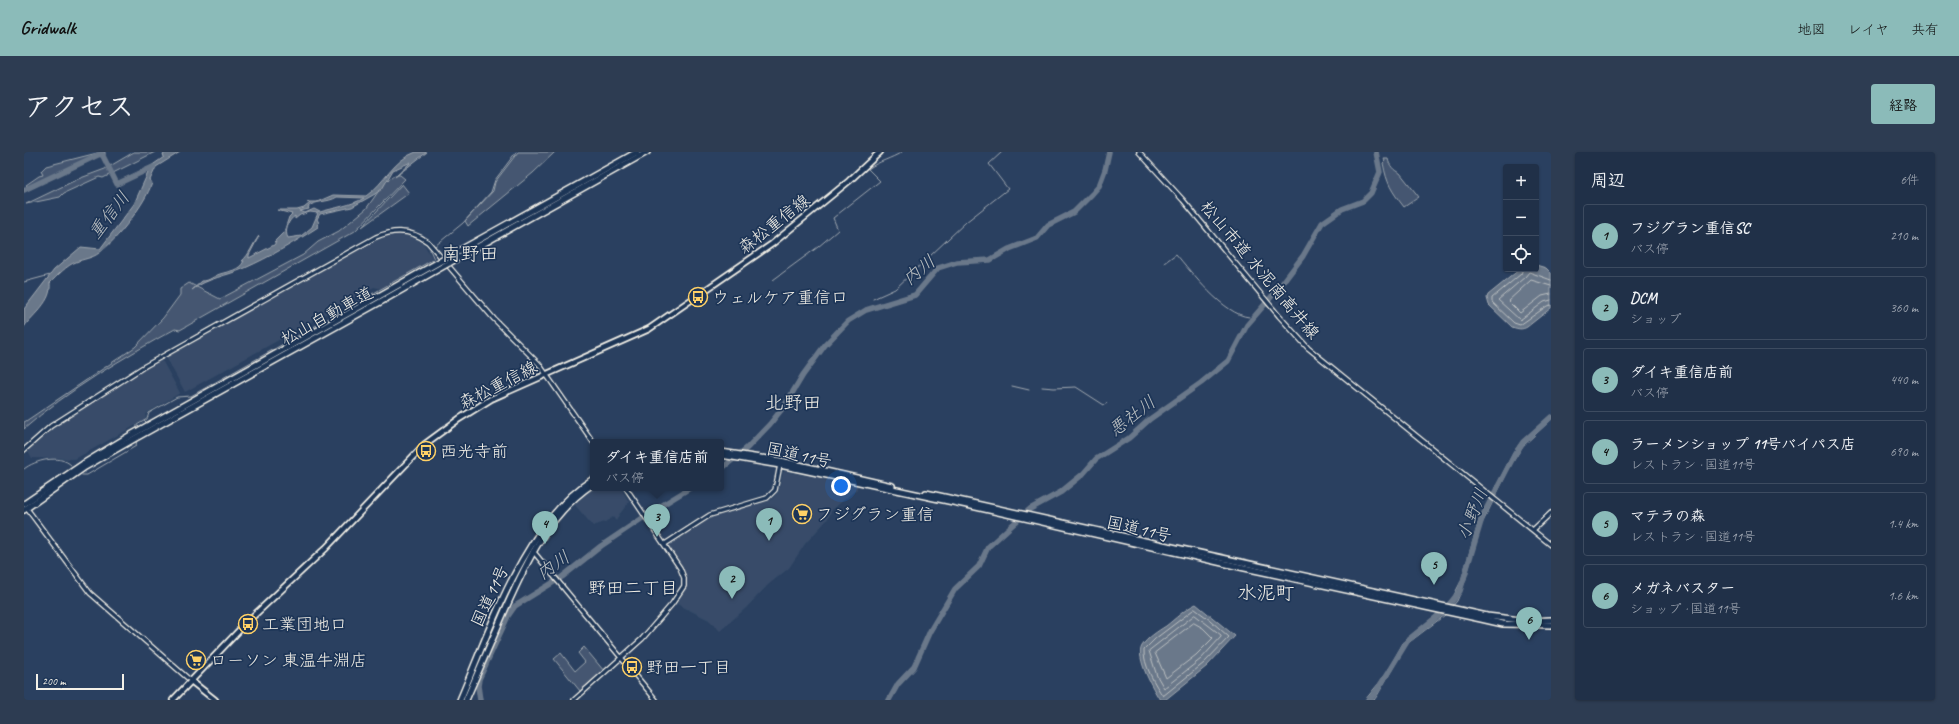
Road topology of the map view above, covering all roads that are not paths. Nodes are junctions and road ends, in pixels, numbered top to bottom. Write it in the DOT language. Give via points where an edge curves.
graph roads {
  1 [pos="636,152"];
  2 [pos="647,152"];
  3 [pos="880,152"];
  4 [pos="1139,152"];
  5 [pos="583,185"];
  6 [pos="546,374"];
  7 [pos="133,437"];
  8 [pos="591,439"];
  9 [pos="24,450"];
  10 [pos="724,452"];
  11 [pos="724,455"];
  12 [pos="751,457"];
  13 [pos="780,465"];
  14 [pos="590,481"];
  15 [pos="590,486"];
  16 [pos="628,491"];
  17 [pos="24,504"];
  18 [pos="26,510"];
  19 [pos="1551,513"];
  20 [pos="1020,515"];
  21 [pos="1534,529"];
  22 [pos="665,544"];
  23 [pos="1551,545"];
  24 [pos="531,549"];
  25 [pos="1459,612"];
  26 [pos="1551,620"];
  27 [pos="1551,625"];
  28 [pos="622,657"];
  29 [pos="191,681"];
  30 [pos="173,700"];
  31 [pos="215,700"];
  32 [pos="460,700"];
  33 [pos="466,700"];
  34 [pos="574,700"];
  35 [pos="656,700"];
  1 -- 5 [label="highway, 松山自動車道"];
  2 -- 5 [label="highway, 松山自動車道"];
  3 -- 6 [label="main road, 森松重信線" via="850,181 772,244 689,303 634,337"];
  4 -- 21 [label="street, 松山市道 水泥南高井線" via="1308,348"];
  5 -- 7 [label="highway, 松山自動車道, bridge"];
  6 -- 8 [label="street"];
  6 -- 9 [label="street" via="530,354 494,319 428,242 417,235 395,231 376,237 145,366 51,426"];
  6 -- 29 [label="main road, 森松重信線" via="491,399 425,444 326,548 249,620"];
  7 -- 17 [label="highway, 松山自動車道" via="77,467"];
  7 -- 18 [label="highway, 松山自動車道"];
  10 -- 12 [label="highway, 国道11号"];
  11 -- 12 [label="highway, 国道11号"];
  12 -- 13 [label="highway, 国道11号"];
  12 -- 20 [label="highway, 国道11号"];
  13 -- 20 [label="highway, 国道11号"];
  13 -- 22 [label="street" via="775,490 767,498 710,516"];
  14 -- 24 [label="highway, 国道11号" via="556,512"];
  15 -- 24 [label="highway, 国道11号" via="558,515"];
  16 -- 22 [label="street"];
  18 -- 29 [label="street" via="90,593"];
  19 -- 21 [label="street"];
  20 -- 25 [label="highway, 国道11号"];
  21 -- 23 [label="street, 松山市道 水泥南高井線"];
  22 -- 28 [label="street" via="682,572 684,586 660,620"];
  24 -- 28 [label="street"];
  24 -- 32 [label="highway, 国道11号" via="514,577"];
  24 -- 33 [label="highway, 国道11号"];
  25 -- 26 [label="highway, 国道11号" via="1508,619"];
  25 -- 27 [label="highway, 国道11号" via="1504,624"];
  28 -- 34 [label="street"];
  28 -- 35 [label="street"];
  29 -- 30 [label="main road, 森松重信線"];
  29 -- 31 [label="main road"];
}
